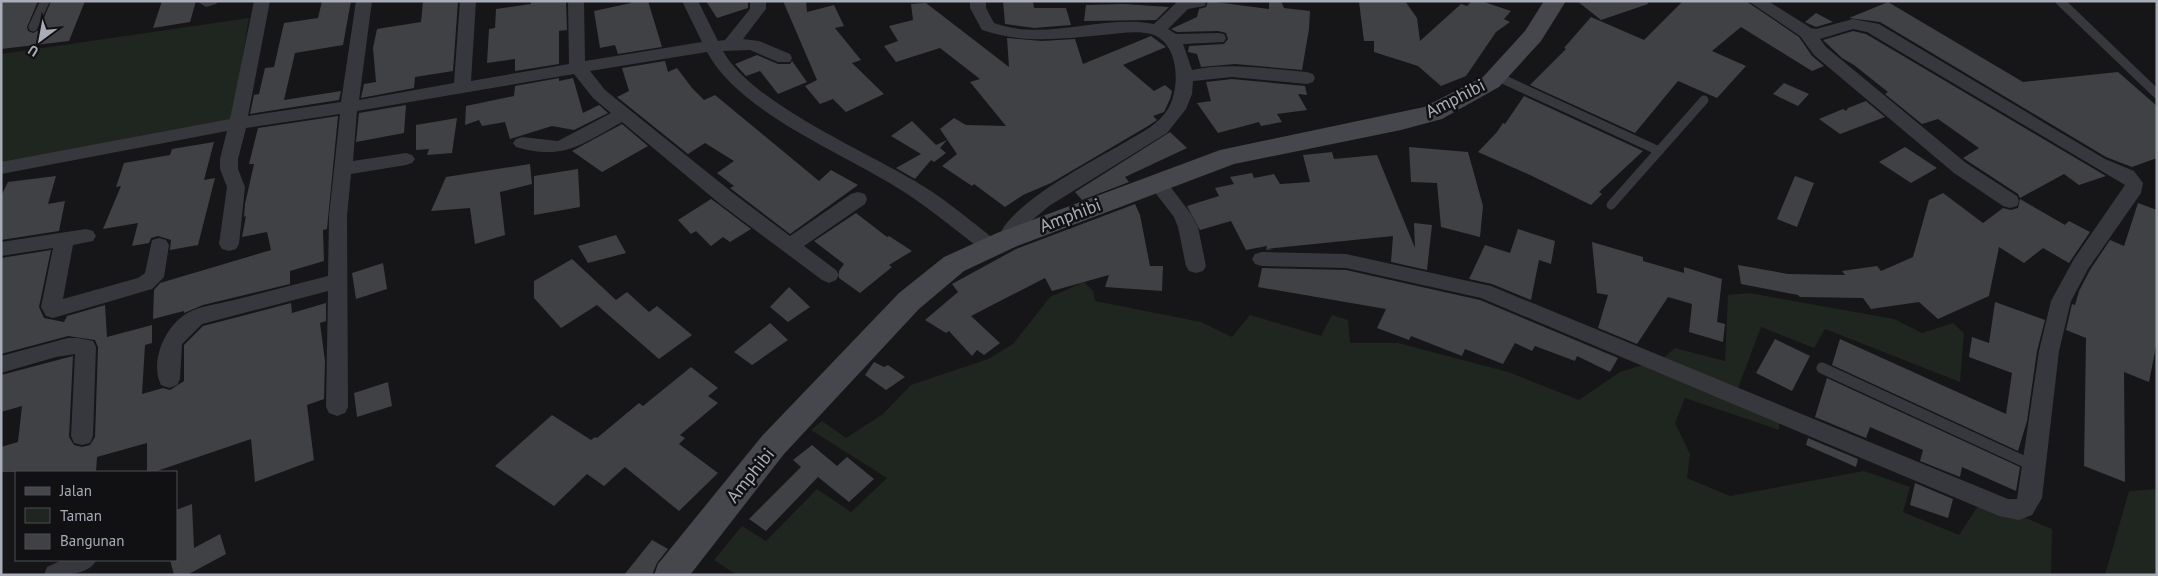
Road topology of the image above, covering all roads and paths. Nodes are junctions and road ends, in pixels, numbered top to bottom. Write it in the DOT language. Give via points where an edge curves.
graph roads {
  1 [pos="45,1"];
  2 [pos="210,1"];
  3 [pos="262,1"];
  4 [pos="364,1"];
  5 [pos="468,1"];
  6 [pos="576,1"];
  7 [pos="690,1"];
  8 [pos="758,1"];
  9 [pos="978,1"];
  10 [pos="1555,1"];
  11 [pos="1756,1"];
  12 [pos="2060,1"];
  13 [pos="206,2"];
  14 [pos="1199,3"];
  15 [pos="32,27"];
  16 [pos="1157,31"];
  17 [pos="1806,32"];
  18 [pos="1218,38"];
  19 [pos="1173,39"];
  20 [pos="730,45"];
  21 [pos="712,48"];
  22 [pos="784,58"];
  23 [pos="578,67"];
  24 [pos="1496,76"];
  25 [pos="1185,77"];
  26 [pos="1307,78"];
  27 [pos="462,87"];
  28 [pos="2157,94"];
  29 [pos="1704,100"];
  30 [pos="349,107"];
  31 [pos="624,114"];
  32 [pos="238,123"];
  33 [pos="522,143"];
  34 [pos="1659,151"];
  35 [pos="406,159"];
  36 [pos="1,168"];
  37 [pos="342,169"];
  38 [pos="1156,182"];
  39 [pos="858,199"];
  40 [pos="2010,201"];
  41 [pos="1611,205"];
  42 [pos="86,236"];
  43 [pos="65,239"];
  44 [pos="998,243"];
  45 [pos="229,244"];
  46 [pos="160,245"];
  47 [pos="790,246"];
  48 [pos="1,249"];
  49 [pos="1262,258"];
  50 [pos="1196,266"];
  51 [pos="829,275"];
  52 [pos="337,281"];
  53 [pos="1,365"];
  54 [pos="1822,368"];
  55 [pos="169,379"];
  56 [pos="337,407"];
  57 [pos="82,436"];
  58 [pos="2034,466"];
  59 [pos="84,561"];
  60 [pos="56,575"];
  61 [pos="670,575"];
  1 -- 15 [label="lane"];
  2 -- 13 [label="street"];
  3 -- 32 [label="street"];
  4 -- 30 [label="street"];
  5 -- 27 [label="street"];
  6 -- 23 [label="street"];
  7 -- 21 [label="street"];
  8 -- 20 [label="street" via="758,9"];
  9 -- 16 [label="street" via="978,8 988,26 1011,34 1132,28"];
  10 -- 24 [label="main road, Amphibi" via="1533,36"];
  11 -- 17 [label="street"];
  12 -- 28 [label="lane"];
  14 -- 16 [label="street" via="1183,5"];
  16 -- 19 [label="street"];
  17 -- 40 [label="street" via="1820,51 1932,146"];
  17 -- 58 [label="street" via="1821,36 1852,23 1874,28 2134,183 2134,188 2081,264 2061,300 2049,351"];
  18 -- 19 [label="street"];
  19 -- 25 [label="street"];
  20 -- 21 [label="street"];
  20 -- 22 [label="street" via="753,45"];
  21 -- 23 [label="street"];
  21 -- 44 [label="street" via="729,72 770,105"];
  23 -- 27 [label="street"];
  23 -- 31 [label="street" via="599,94"];
  24 -- 34 [label="lane"];
  24 -- 38 [label="main road, Amphibi" via="1433,113 1229,156"];
  25 -- 26 [label="street" via="1232,70"];
  25 -- 44 [label="street" via="1182,102 1161,129 1042,201"];
  27 -- 30 [label="street"];
  29 -- 34 [label="lane"];
  30 -- 32 [label="street"];
  30 -- 37 [label="street"];
  31 -- 33 [label="street" via="559,147"];
  31 -- 47 [label="street"];
  32 -- 36 [label="street"];
  32 -- 45 [label="street" via="228,159 236,187"];
  34 -- 41 [label="lane"];
  35 -- 37 [label="street"];
  37 -- 52 [label="street"];
  38 -- 44 [label="main road, Amphibi"];
  38 -- 50 [label="street" via="1182,214"];
  39 -- 47 [label="street"];
  42 -- 43 [label="street"];
  43 -- 46 [label="street" via="53,310 145,284 154,277"];
  43 -- 48 [label="street"];
  44 -- 61 [label="main road, Amphibi" via="954,264 909,301 773,445"];
  47 -- 51 [label="street"];
  49 -- 58 [label="street" via="1346,261 1484,291 2007,509 2027,507"];
  52 -- 55 [label="street" via="196,318 178,332 168,349"];
  52 -- 56 [label="street"];
  53 -- 57 [label="street" via="79,345 86,347"];
  54 -- 58 [label="lane"];
  59 -- 60 [label="street"];
}
